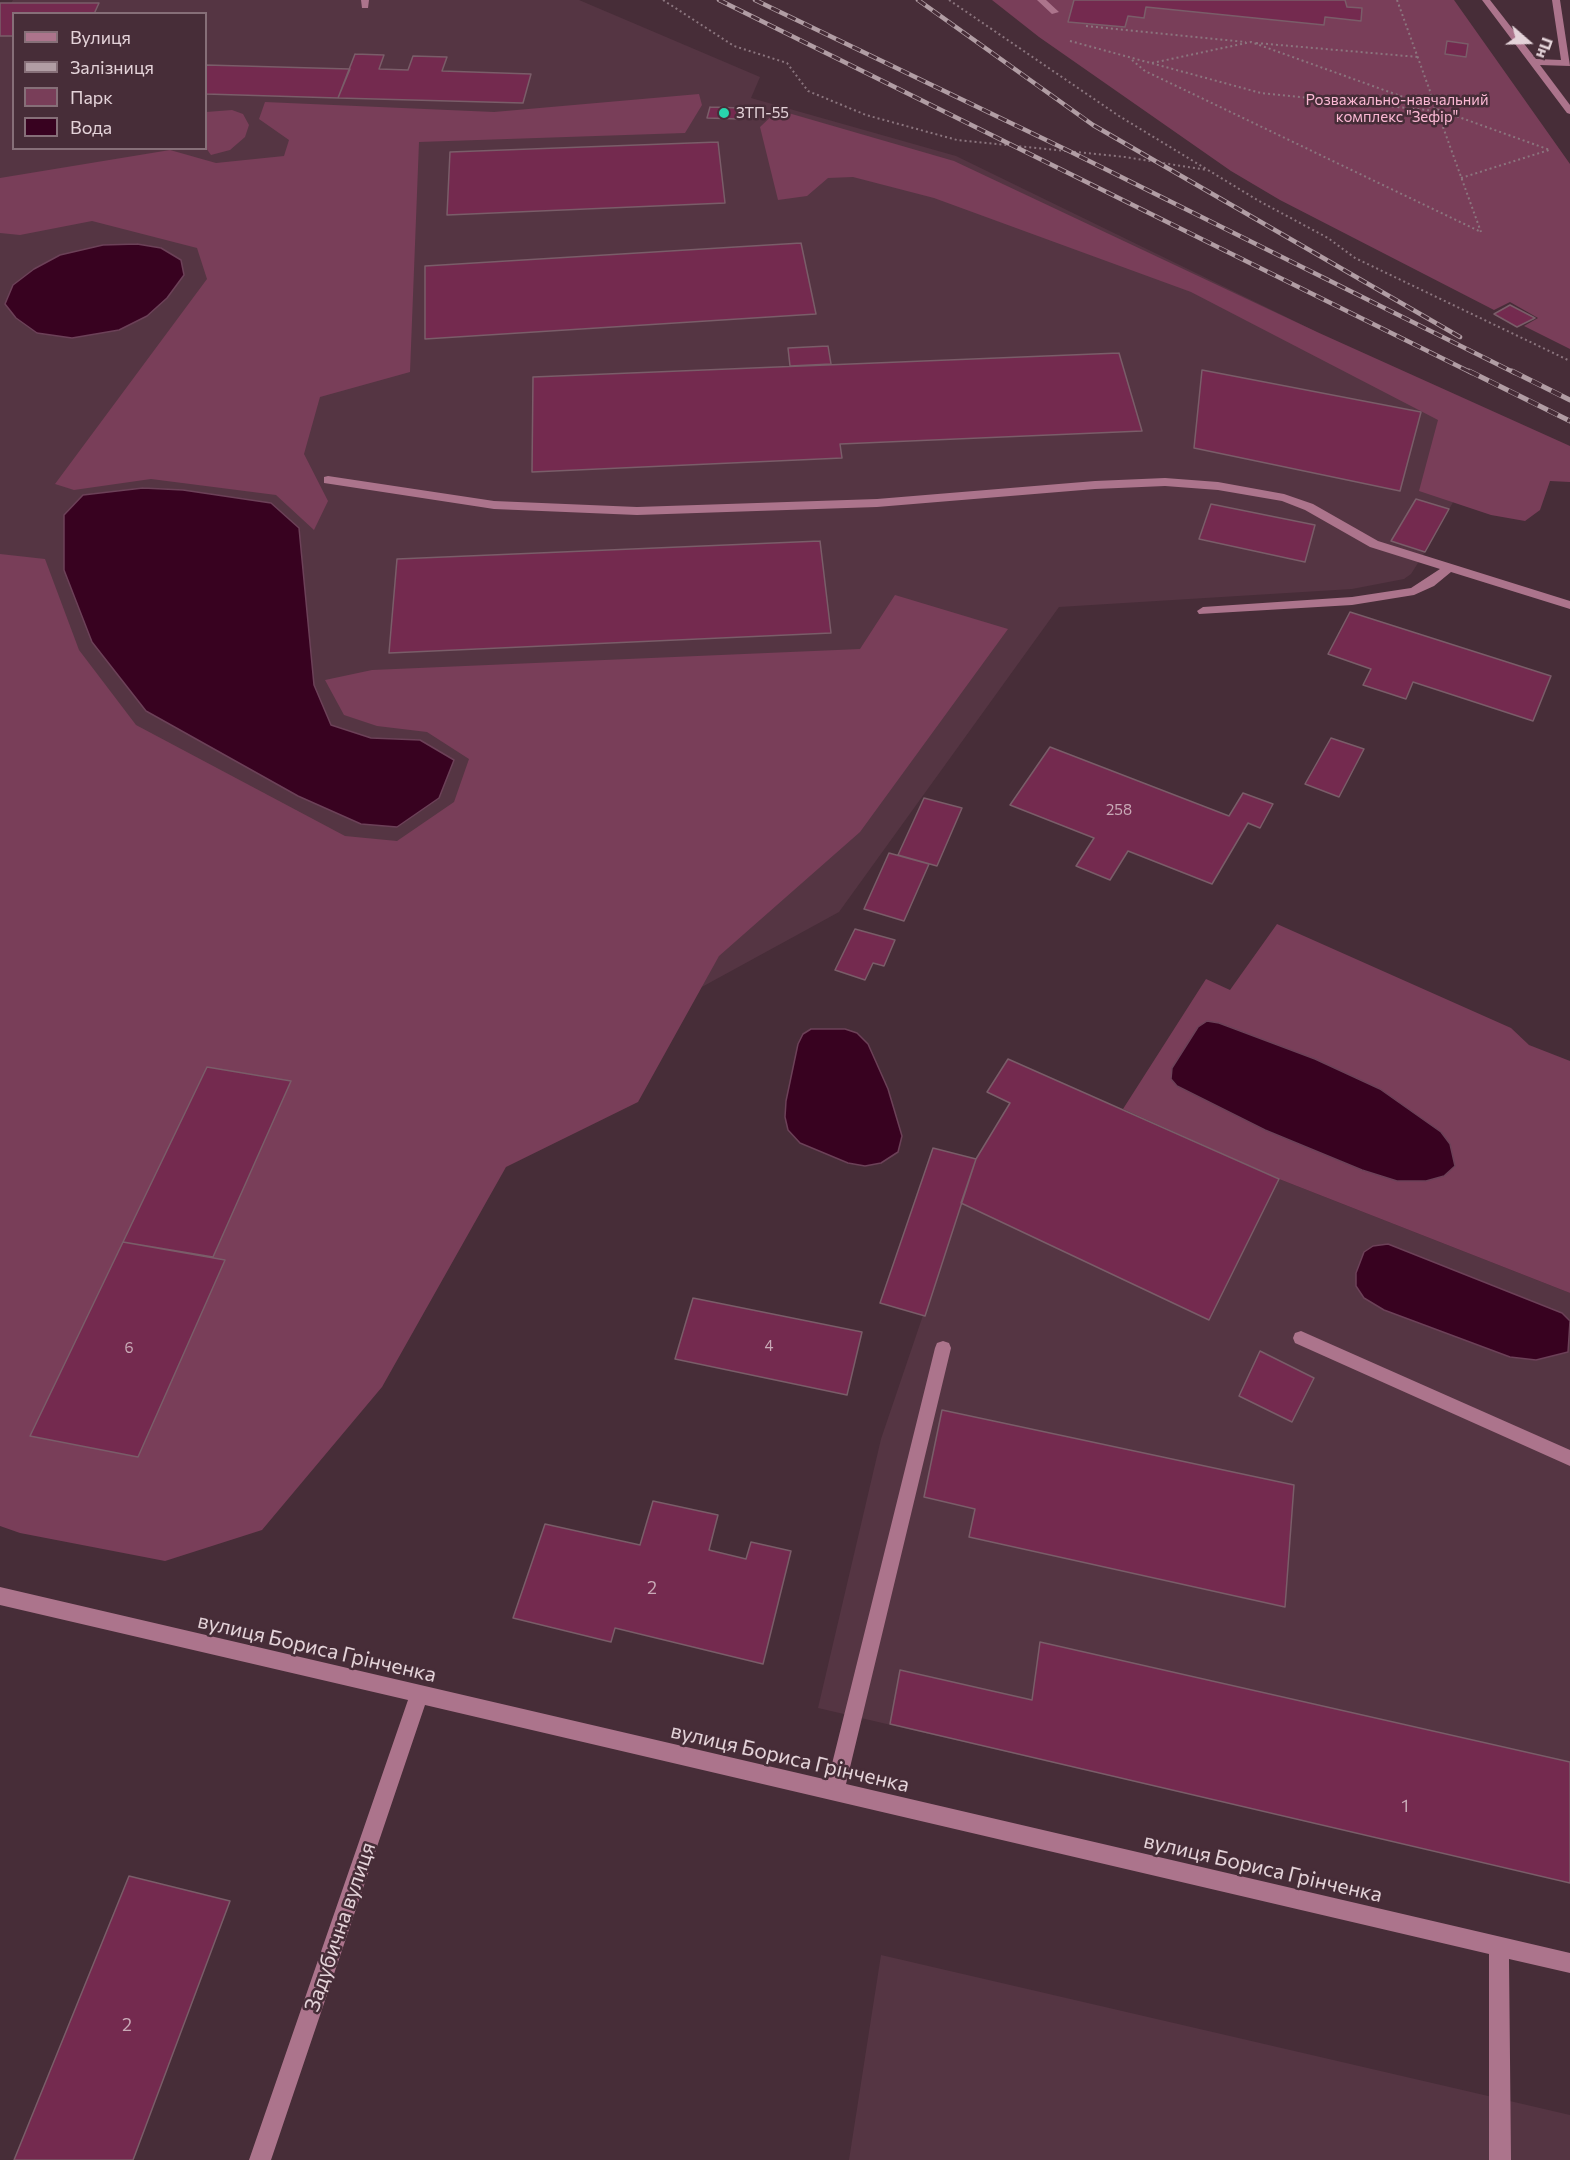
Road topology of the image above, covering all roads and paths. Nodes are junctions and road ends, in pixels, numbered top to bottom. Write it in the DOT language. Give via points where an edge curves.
graph roads {
  1 [pos="663,0"];
  2 [pos="949,0"];
  3 [pos="1041,0"];
  4 [pos="1397,0"];
  5 [pos="1486,0"];
  6 [pos="1556,0"];
  7 [pos="1055,12"];
  8 [pos="1052,23"];
  9 [pos="1251,42"];
  10 [pos="1418,57"];
  11 [pos="1129,58"];
  12 [pos="1532,62"];
  13 [pos="1568,63"];
  14 [pos="1150,64"];
  15 [pos="1437,111"];
  16 [pos="1570,111"];
  17 [pos="1209,171"];
  18 [pos="1461,178"];
  19 [pos="1570,362"];
  20 [pos="328,480"];
  21 [pos="1449,568"];
  22 [pos="1570,605"];
  23 [pos="1203,611"];
  24 [pos="1300,1338"];
  25 [pos="943,1348"];
  26 [pos="1570,1458"];
  27 [pos="0,1596"];
  28 [pos="419,1695"];
  29 [pos="835,1791"];
  30 [pos="1499,1947"];
  31 [pos="1570,1963"];
  32 [pos="260,2160"];
  33 [pos="1500,2160"];
  1 -- 17 [label="path" via="734,46 787,63 808,91 866,114 957,140 1125,157"];
  2 -- 17 [label="path" via="1119,116"];
  3 -- 7 [label="street"];
  4 -- 10 [label="path"];
  5 -- 12 [label="street"];
  6 -- 13 [label="street"];
  7 -- 8 [label="path"];
  8 -- 9 [label="path"];
  8 -- 11 [label="path" via="1051,33"];
  9 -- 10 [label="path"];
  9 -- 14 [label="path"];
  9 -- 15 [label="path"];
  10 -- 15 [label="path"];
  11 -- 14 [label="path"];
  11 -- 18 [label="path" via="1144,71 1481,232"];
  12 -- 13 [label="street"];
  12 -- 16 [label="street"];
  14 -- 15 [label="path" via="1261,93"];
  15 -- 18 [label="path"];
  15 -- 18 [label="path" via="1550,150"];
  17 -- 19 [label="path" via="1367,264"];
  20 -- 21 [label="street" via="494,505 637,511 877,503 1095,485 1187,483 1284,498 1309,507 1374,544"];
  21 -- 22 [label="street"];
  21 -- 23 [label="street" via="1414,591 1352,601"];
  24 -- 26 [label="street"];
  25 -- 29 [label="street"];
  27 -- 28 [label="street, вулиця Бориса Грінченка"];
  28 -- 29 [label="street, вулиця Бориса Грінченка"];
  28 -- 32 [label="street, Задубична вулиця"];
  29 -- 30 [label="street, вулиця Бориса Грінченка"];
  30 -- 31 [label="street, вулиця Бориса Грінченка"];
  30 -- 33 [label="street"];
}
